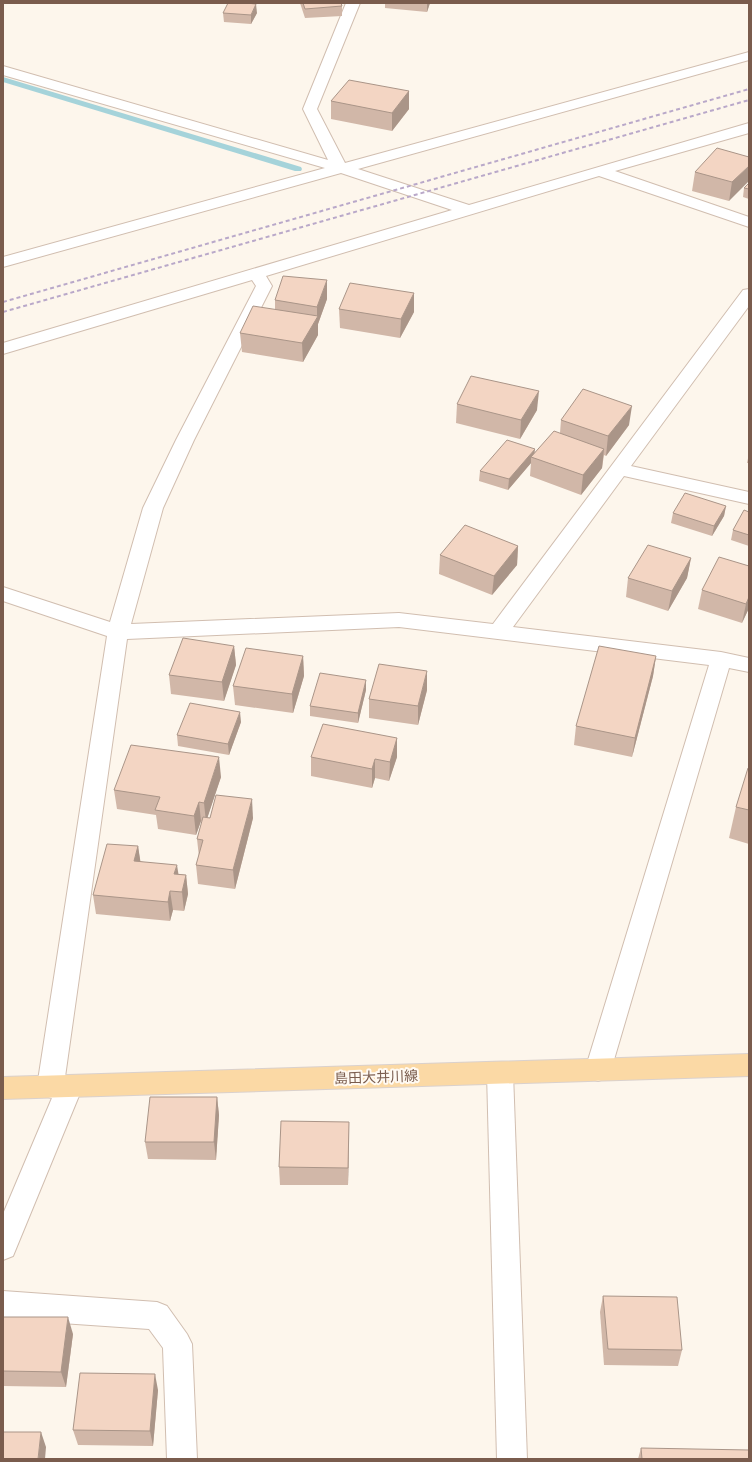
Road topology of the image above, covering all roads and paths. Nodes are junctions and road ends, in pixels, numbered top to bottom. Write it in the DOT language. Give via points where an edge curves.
graph roads {
  1 [pos="353,3"];
  2 [pos="749,56"];
  3 [pos="3,70"];
  4 [pos="749,128"];
  5 [pos="340,168"];
  6 [pos="598,171"];
  7 [pos="469,210"];
  8 [pos="749,222"];
  9 [pos="3,262"];
  10 [pos="257,274"];
  11 [pos="749,294"];
  12 [pos="3,349"];
  13 [pos="619,469"];
  14 [pos="749,498"];
  15 [pos="3,594"];
  16 [pos="118,632"];
  17 [pos="498,632"];
  18 [pos="721,659"];
  19 [pos="749,665"];
  20 [pos="749,1065"];
  21 [pos="598,1070"];
  22 [pos="500,1073"];
  23 [pos="60,1086"];
  24 [pos="3,1088"];
  25 [pos="3,1247"];
  26 [pos="3,1305"];
  27 [pos="182,1459"];
  28 [pos="512,1459"];
  1 -- 5 [label="street" via="310,109"];
  2 -- 5 [label="street"];
  3 -- 5 [label="street"];
  4 -- 6 [label="street"];
  5 -- 7 [label="street"];
  5 -- 9 [label="street"];
  6 -- 7 [label="street"];
  6 -- 8 [label="street"];
  7 -- 10 [label="street"];
  10 -- 12 [label="street"];
  10 -- 16 [label="street" via="264,286 185,440 154,508"];
  11 -- 13 [label="street"];
  13 -- 14 [label="street"];
  13 -- 17 [label="street"];
  15 -- 16 [label="street"];
  16 -- 17 [label="street" via="399,620"];
  16 -- 23 [label="street"];
  17 -- 18 [label="street"];
  18 -- 19 [label="street"];
  18 -- 21 [label="street"];
  20 -- 21 [label="main road, 島田大井川線"];
  21 -- 22 [label="main road, 島田大井川線"];
  22 -- 23 [label="main road, 島田大井川線"];
  22 -- 28 [label="street"];
  23 -- 24 [label="main road, 島田大井川線"];
  23 -- 25 [label="street"];
  26 -- 27 [label="street" via="157,1316 177,1344"];
}
